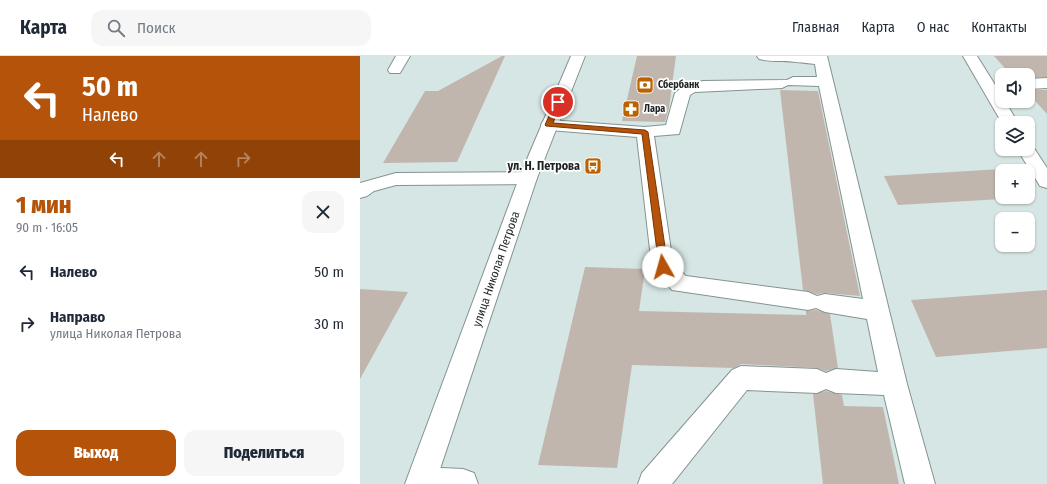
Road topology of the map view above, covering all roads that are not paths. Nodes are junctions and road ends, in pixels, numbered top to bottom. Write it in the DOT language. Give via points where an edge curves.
graph roads {
  1 [pos="403,56"];
  2 [pos="578,56"];
  3 [pos="764,56"];
  4 [pos="970,56"];
  5 [pos="820,58"];
  6 [pos="395,70"];
  7 [pos="825,81"];
  8 [pos="1047,83"];
  9 [pos="1035,84"];
  10 [pos="995,86"];
  11 [pos="549,125"];
  12 [pos="645,132"];
  13 [pos="1030,156"];
  14 [pos="528,178"];
  15 [pos="1047,182"];
  16 [pos="360,192"];
  17 [pos="878,311"];
  18 [pos="894,384"];
  19 [pos="420,483"];
  20 [pos="462,484"];
  21 [pos="653,484"];
  22 [pos="920,484"];
  1 -- 6 [label="main road"];
  2 -- 11 [label="main road, улица Николая Петрова"];
  3 -- 5 [label="main road"];
  4 -- 10 [label="main road"];
  5 -- 7 [label="main road"];
  7 -- 12 [label="main road" via="690,88 683,93 673,130"];
  7 -- 17 [label="main road"];
  8 -- 9 [label="main road"];
  11 -- 12 [label="main road"];
  11 -- 14 [label="main road, улица Николая Петрова"];
  12 -- 17 [label="main road" via="663,267 680,284"];
  13 -- 15 [label="main road"];
  14 -- 16 [label="main road" via="396,179 367,187"];
  14 -- 19 [label="main road, улица Николая Петрова"];
  17 -- 18 [label="main road"];
  18 -- 21 [label="main road" via="741,378"];
  18 -- 22 [label="main road"];
  19 -- 20 [label="main road"];
}
